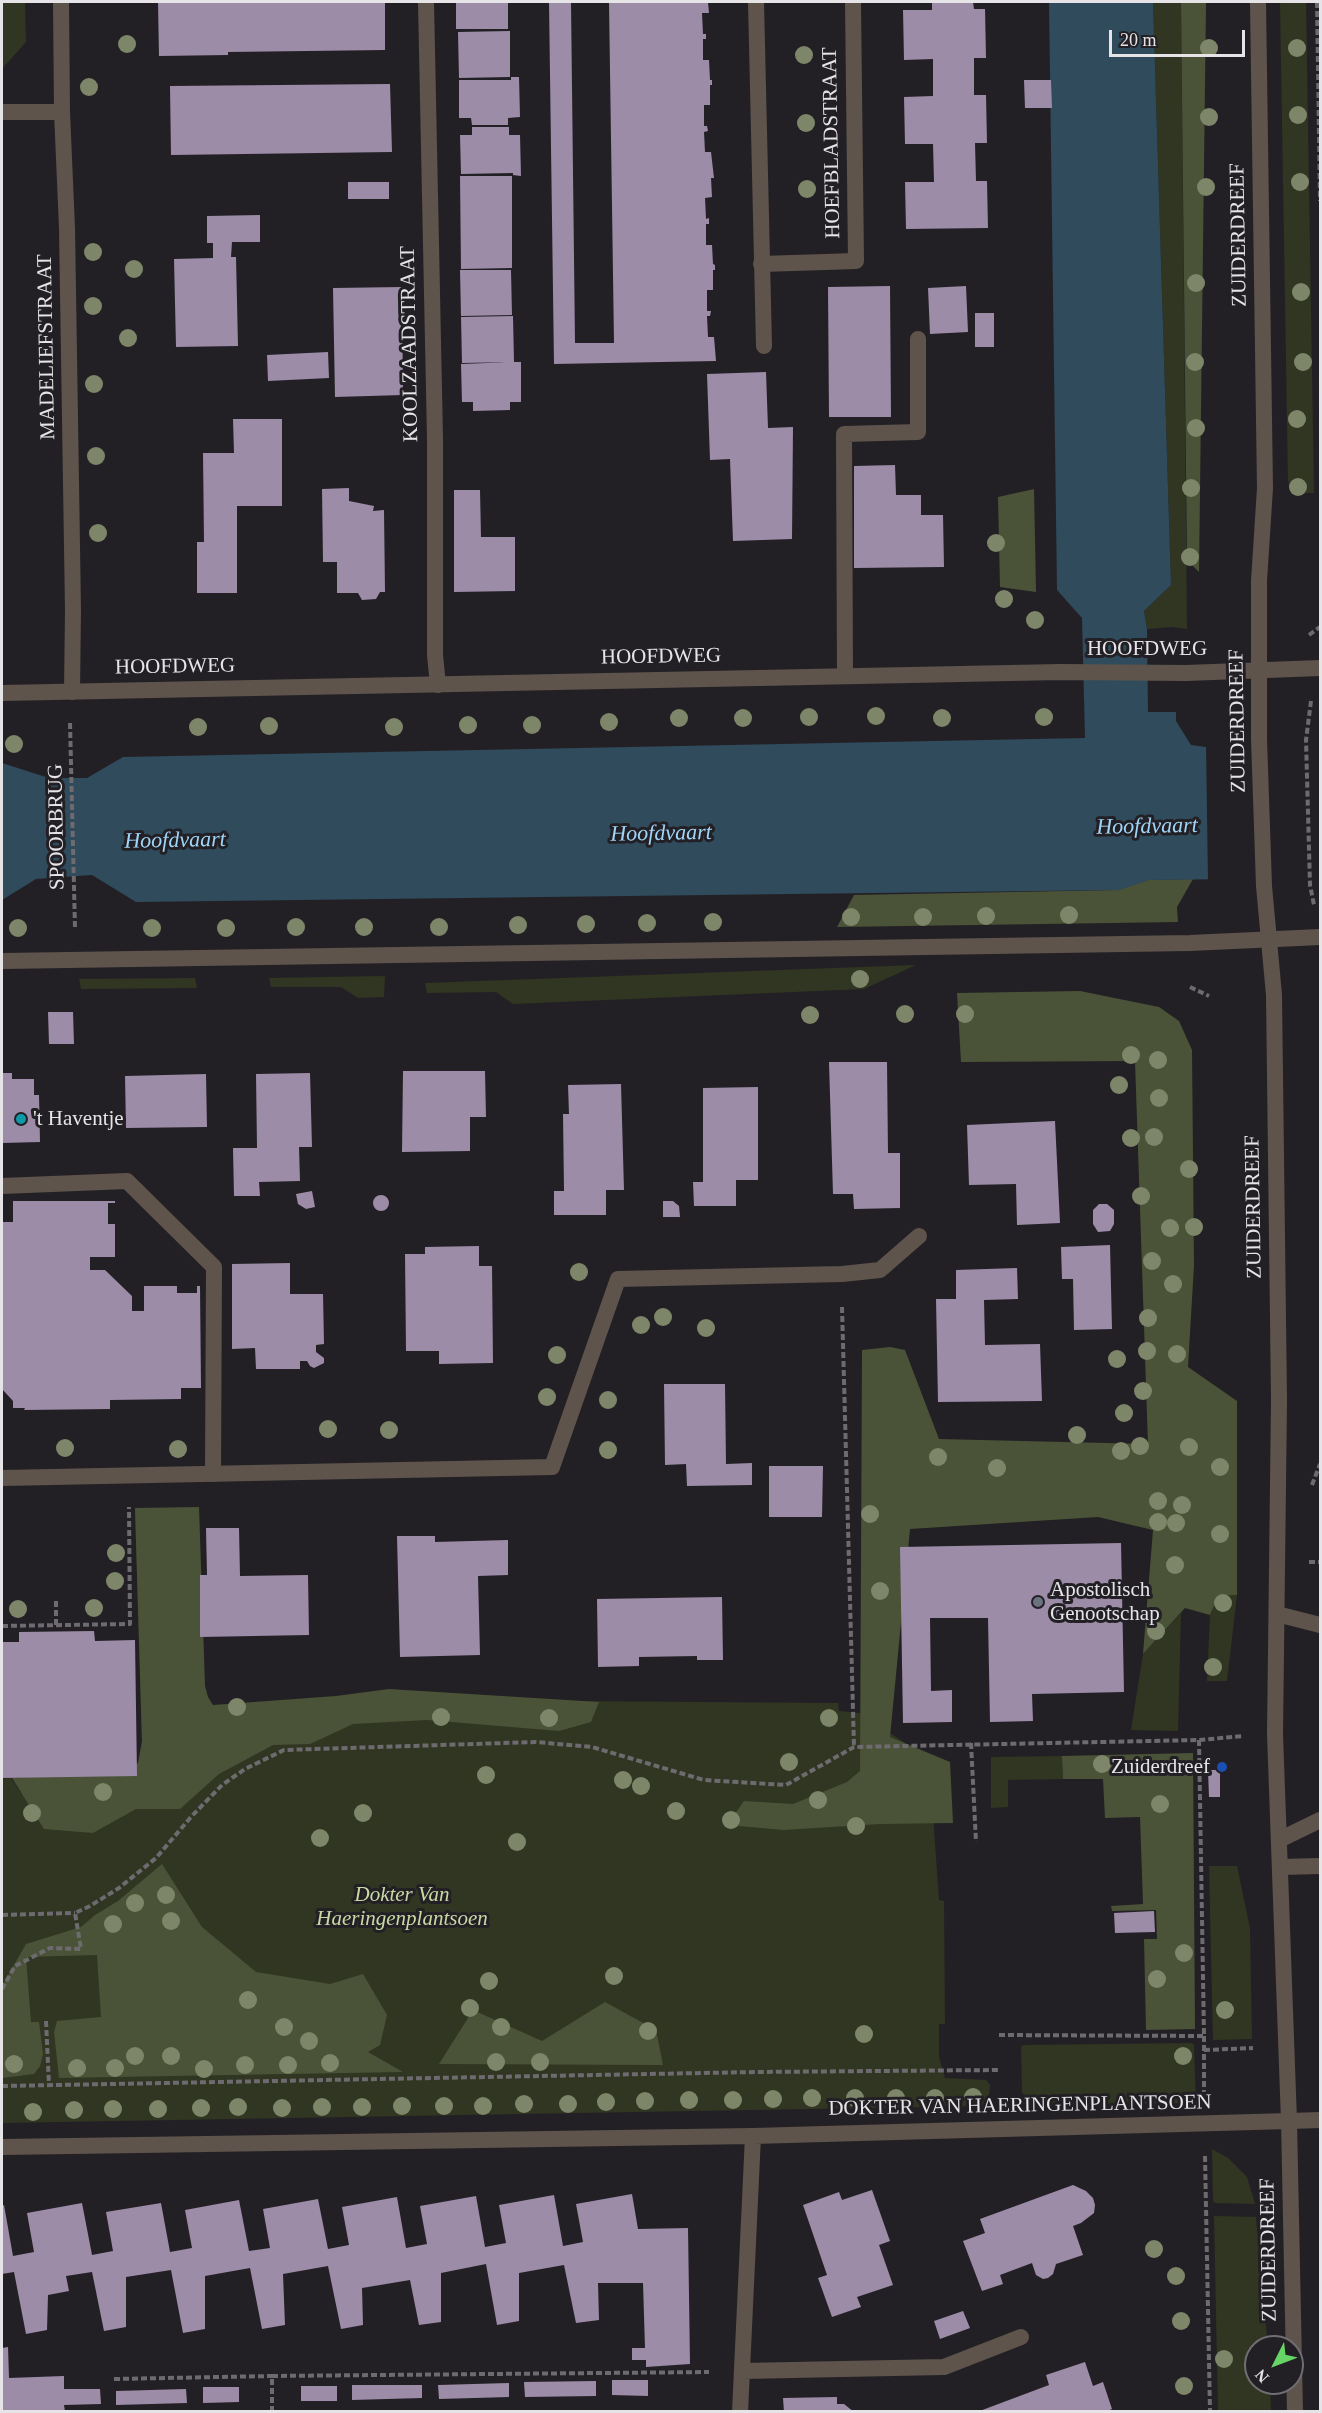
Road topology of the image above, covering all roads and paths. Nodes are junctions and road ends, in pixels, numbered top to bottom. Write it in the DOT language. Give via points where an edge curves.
graph roads {
  1 [pos="61,2"];
  2 [pos="426,2"];
  3 [pos="756,2"];
  4 [pos="853,2"];
  5 [pos="1258,2"];
  6 [pos="1317,2"];
  7 [pos="2,112"];
  8 [pos="62,112"];
  9 [pos="1320,201"];
  10 [pos="761,264"];
  11 [pos="918,339"];
  12 [pos="764,346"];
  13 [pos="1320,668"];
  14 [pos="1259,670"];
  15 [pos="844,676"];
  16 [pos="438,685"];
  17 [pos="72,692"];
  18 [pos="2,693"];
  19 [pos="70,730"];
  20 [pos="1306,740"];
  21 [pos="1310,885"];
  22 [pos="75,923"];
  23 [pos="1320,937"];
  24 [pos="1269,939"];
  25 [pos="2,961"];
  26 [pos="1190,987"];
  27 [pos="1209,996"];
  28 [pos="2,1186"];
  29 [pos="919,1236"];
  30 [pos="842,1274"];
  31 [pos="213,1474"];
  32 [pos="129,1476"];
  33 [pos="2,1478"];
  34 [pos="1307,1562"];
  35 [pos="1320,1562"];
  36 [pos="56,1600"];
  37 [pos="1277,1614"];
  38 [pos="56,1625"];
  39 [pos="1320,1625"];
  40 [pos="2,1626"];
  41 [pos="1275,1734"];
  42 [pos="1199,1740"];
  43 [pos="971,1743"];
  44 [pos="854,1747"];
  45 [pos="1320,1820"];
  46 [pos="1280,1840"];
  47 [pos="976,1842"];
  48 [pos="1320,1866"];
  49 [pos="1280,1867"];
  50 [pos="75,1913"];
  51 [pos="2,1915"];
  52 [pos="2,1989"];
  53 [pos="46,2021"];
  54 [pos="999,2035"];
  55 [pos="1204,2036"];
  56 [pos="1253,2048"];
  57 [pos="1204,2049"];
  58 [pos="998,2070"];
  59 [pos="49,2085"];
  60 [pos="2,2086"];
  61 [pos="1320,2120"];
  62 [pos="1289,2121"];
  63 [pos="1204,2124"];
  64 [pos="753,2136"];
  65 [pos="2,2147"];
  66 [pos="1021,2337"];
  67 [pos="742,2371"];
  68 [pos="272,2376"];
  69 [pos="114,2379"];
  70 [pos="272,2412"];
  71 [pos="740,2412"];
  72 [pos="1210,2412"];
  73 [pos="1295,2412"];
  1 -- 8 [label="street, MADELIEFSTRAAT"];
  2 -- 16 [label="street, KOOLZAADSTRAAT"];
  3 -- 10 [label="street"];
  4 -- 10 [label="street, HOEFBLADSTRAAT" via="856,261"];
  5 -- 14 [label="street, ZUIDERDREEF" via="1264,488"];
  6 -- 9 [label="path"];
  7 -- 8 [label="street"];
  8 -- 17 [label="street, MADELIEFSTRAAT" via="68,228"];
  10 -- 12 [label="street"];
  11 -- 15 [label="street" via="918,432 844,434"];
  13 -- 14 [label="street, HOOFDWEG"];
  14 -- 15 [label="street, HOOFDWEG"];
  14 -- 24 [label="street, ZUIDERDREEF" via="1264,886"];
  15 -- 16 [label="street, HOOFDWEG"];
  16 -- 17 [label="street, HOOFDWEG"];
  17 -- 18 [label="street, HOOFDWEG"];
  19 -- 22 [label="path, SPOORBRUG"];
  20 -- 21 [label="path"];
  23 -- 24 [label="street"];
  24 -- 25 [label="street" via="1178,944"];
  24 -- 37 [label="street, ZUIDERDREEF" via="1274,994 1279,1400"];
  26 -- 27 [label="path"];
  28 -- 31 [label="street" via="127,1181 214,1267"];
  29 -- 30 [label="street" via="880,1270"];
  30 -- 31 [label="street" via="618,1279 552,1467"];
  30 -- 44 [label="path"];
  31 -- 32 [label="street"];
  32 -- 33 [label="street"];
  32 -- 38 [label="path" via="130,1623"];
  34 -- 35 [label="path"];
  36 -- 38 [label="path"];
  37 -- 39 [label="street"];
  37 -- 41 [label="street, ZUIDERDREEF"];
  38 -- 40 [label="path"];
  41 -- 42 [label="path"];
  41 -- 46 [label="street, ZUIDERDREEF"];
  42 -- 43 [label="path"];
  42 -- 55 [label="path"];
  43 -- 44 [label="path"];
  43 -- 47 [label="path"];
  44 -- 50 [label="path" via="786,1785 704,1780 592,1747 536,1742 284,1750 244,1768 222,1785 156,1858 119,1888"];
  45 -- 46 [label="street"];
  46 -- 49 [label="street, ZUIDERDREEF"];
  48 -- 49 [label="street"];
  49 -- 62 [label="street, ZUIDERDREEF"];
  50 -- 51 [label="path"];
  50 -- 52 [label="path" via="81,1949 50,1948 15,1966"];
  53 -- 59 [label="path"];
  54 -- 55 [label="path"];
  55 -- 57 [label="path"];
  56 -- 57 [label="path"];
  57 -- 63 [label="path"];
  58 -- 59 [label="path"];
  59 -- 60 [label="path"];
  61 -- 62 [label="street, DOKTER VAN HAERINGENPLANTSOEN"];
  62 -- 63 [label="street, DOKTER VAN HAERINGENPLANTSOEN"];
  62 -- 73 [label="street, ZUIDERDREEF"];
  63 -- 64 [label="street, DOKTER VAN HAERINGENPLANTSOEN"];
  63 -- 72 [label="path"];
  64 -- 65 [label="street, DOKTER VAN HAERINGENPLANTSOEN"];
  64 -- 67 [label="street"];
  66 -- 67 [label="street" via="944,2367"];
  67 -- 68 [label="path"];
  67 -- 71 [label="street"];
  68 -- 69 [label="path"];
  68 -- 70 [label="path"];
}
